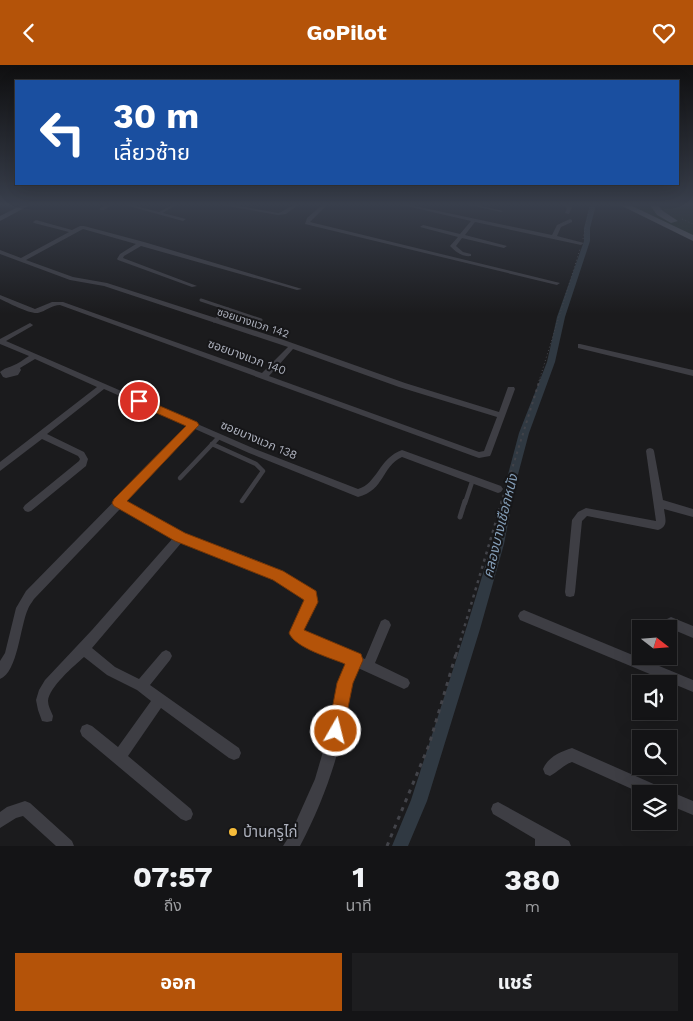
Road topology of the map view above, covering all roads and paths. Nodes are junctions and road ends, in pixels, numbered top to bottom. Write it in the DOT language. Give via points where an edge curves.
graph roads {
  1 [pos="53,241"];
  2 [pos="137,241"];
  3 [pos="384,241"];
  4 [pos="457,241"];
  5 [pos="486,241"];
  6 [pos="571,241"];
  7 [pos="583,241"];
  8 [pos="142,243"];
  9 [pos="577,243"];
  10 [pos="504,246"];
  11 [pos="0,251"];
  12 [pos="469,255"];
  13 [pos="22,260"];
  14 [pos="557,283"];
  15 [pos="194,286"];
  16 [pos="299,289"];
  17 [pos="0,297"];
  18 [pos="201,300"];
  19 [pos="228,309"];
  20 [pos="261,320"];
  21 [pos="214,321"];
  22 [pos="30,325"];
  23 [pos="0,341"];
  24 [pos="292,346"];
  25 [pos="580,346"];
  26 [pos="34,356"];
  27 [pos="15,368"];
  28 [pos="693,373"];
  29 [pos="265,375"];
  30 [pos="103,386"];
  31 [pos="512,389"];
  32 [pos="500,415"];
  33 [pos="194,425"];
  34 [pos="41,435"];
  35 [pos="219,437"];
  36 [pos="212,444"];
  37 [pos="650,451"];
  38 [pos="0,467"];
  39 [pos="180,478"];
  40 [pos="473,479"];
  41 [pos="498,489"];
  42 [pos="242,501"];
  43 [pos="118,503"];
  44 [pos="659,503"];
  45 [pos="28,508"];
  46 [pos="693,513"];
  47 [pos="460,517"];
  48 [pos="180,537"];
  49 [pos="570,592"];
  50 [pos="524,616"];
  51 [pos="386,625"];
  52 [pos="678,626"];
  53 [pos="693,632"];
  54 [pos="83,649"];
  55 [pos="166,656"];
  56 [pos="355,660"];
  57 [pos="368,666"];
  58 [pos="0,673"];
  59 [pos="404,683"];
  60 [pos="141,686"];
  61 [pos="693,686"];
  62 [pos="159,700"];
  63 [pos="47,716"];
  64 [pos="87,731"];
  65 [pos="234,753"];
  66 [pos="119,757"];
  67 [pos="550,769"];
  68 [pos="640,785"];
  69 [pos="677,801"];
  70 [pos="693,808"];
  71 [pos="498,809"];
  72 [pos="186,814"];
  73 [pos="0,821"];
  74 [pos="543,841"];
  75 [pos="67,846"];
  76 [pos="290,846"];
  77 [pos="387,846"];
  78 [pos="564,846"];
  1 -- 13 [label="street"];
  2 -- 8 [label="street"];
  3 -- 14 [label="street"];
  4 -- 12 [label="street" via="453,248"];
  5 -- 10 [label="street"];
  6 -- 9 [label="street"];
  7 -- 77 [label="path" via="429,745"];
  8 -- 15 [label="street" via="120,259"];
  8 -- 16 [label="street"];
  11 -- 13 [label="street, ซอยบางแวก 142"];
  13 -- 21 [label="street, ซอยบางแวก 142" via="72,279 105,284"];
  17 -- 29 [label="street, ซอยบางแวก 140" via="34,311 55,302 61,303"];
  18 -- 19 [label="lane"];
  19 -- 20 [label="lane"];
  19 -- 21 [label="lane"];
  21 -- 24 [label="street, ซอยบางแวก 142"];
  22 -- 23 [label="street"];
  23 -- 26 [label="street, ซอยบางแวก 138"];
  24 -- 29 [label="street"];
  24 -- 32 [label="street, ซอยบางแวก 142"];
  25 -- 28 [label="street"];
  26 -- 27 [label="street"];
  26 -- 30 [label="street, ซอยบางแวก 138"];
  29 -- 32 [label="street, ซอยบางแวก 140" via="479,455 487,454"];
  30 -- 33 [label="street, ซอยบางแวก 138"];
  30 -- 34 [label="street"];
  31 -- 32 [label="street"];
  33 -- 35 [label="street, ซอยบางแวก 138"];
  33 -- 43 [label="street"];
  34 -- 38 [label="street"];
  34 -- 45 [label="street" via="82,454 84,459"];
  35 -- 36 [label="lane"];
  35 -- 40 [label="street, ซอยบางแวก 138" via="358,493 372,487 389,460 402,453"];
  36 -- 39 [label="lane"];
  36 -- 42 [label="lane" via="256,464 263,471"];
  37 -- 44 [label="street"];
  40 -- 41 [label="street, ซอยบางแวก 138"];
  40 -- 47 [label="lane"];
  43 -- 48 [label="street"];
  43 -- 58 [label="street" via="30,595 22,608 10,655"];
  44 -- 46 [label="street"];
  44 -- 49 [label="street" via="662,524 658,526 586,512 581,515 577,520"];
  48 -- 54 [label="street"];
  48 -- 56 [label="street" via="278,576 306,591 312,599 296,633"];
  50 -- 61 [label="street"];
  51 -- 57 [label="street"];
  52 -- 53 [label="street"];
  54 -- 60 [label="street" via="112,671"];
  54 -- 63 [label="street" via="56,675 45,692 42,707"];
  55 -- 60 [label="street"];
  56 -- 57 [label="street"];
  56 -- 76 [label="street" via="345,683 322,780"];
  57 -- 59 [label="street"];
  60 -- 62 [label="street"];
  62 -- 65 [label="street"];
  62 -- 66 [label="street"];
  64 -- 66 [label="street"];
  66 -- 72 [label="street"];
  67 -- 68 [label="street" via="561,759 572,755"];
  69 -- 70 [label="street"];
  71 -- 74 [label="street"];
  73 -- 75 [label="street" via="25,808"];
  74 -- 78 [label="street"];
}
